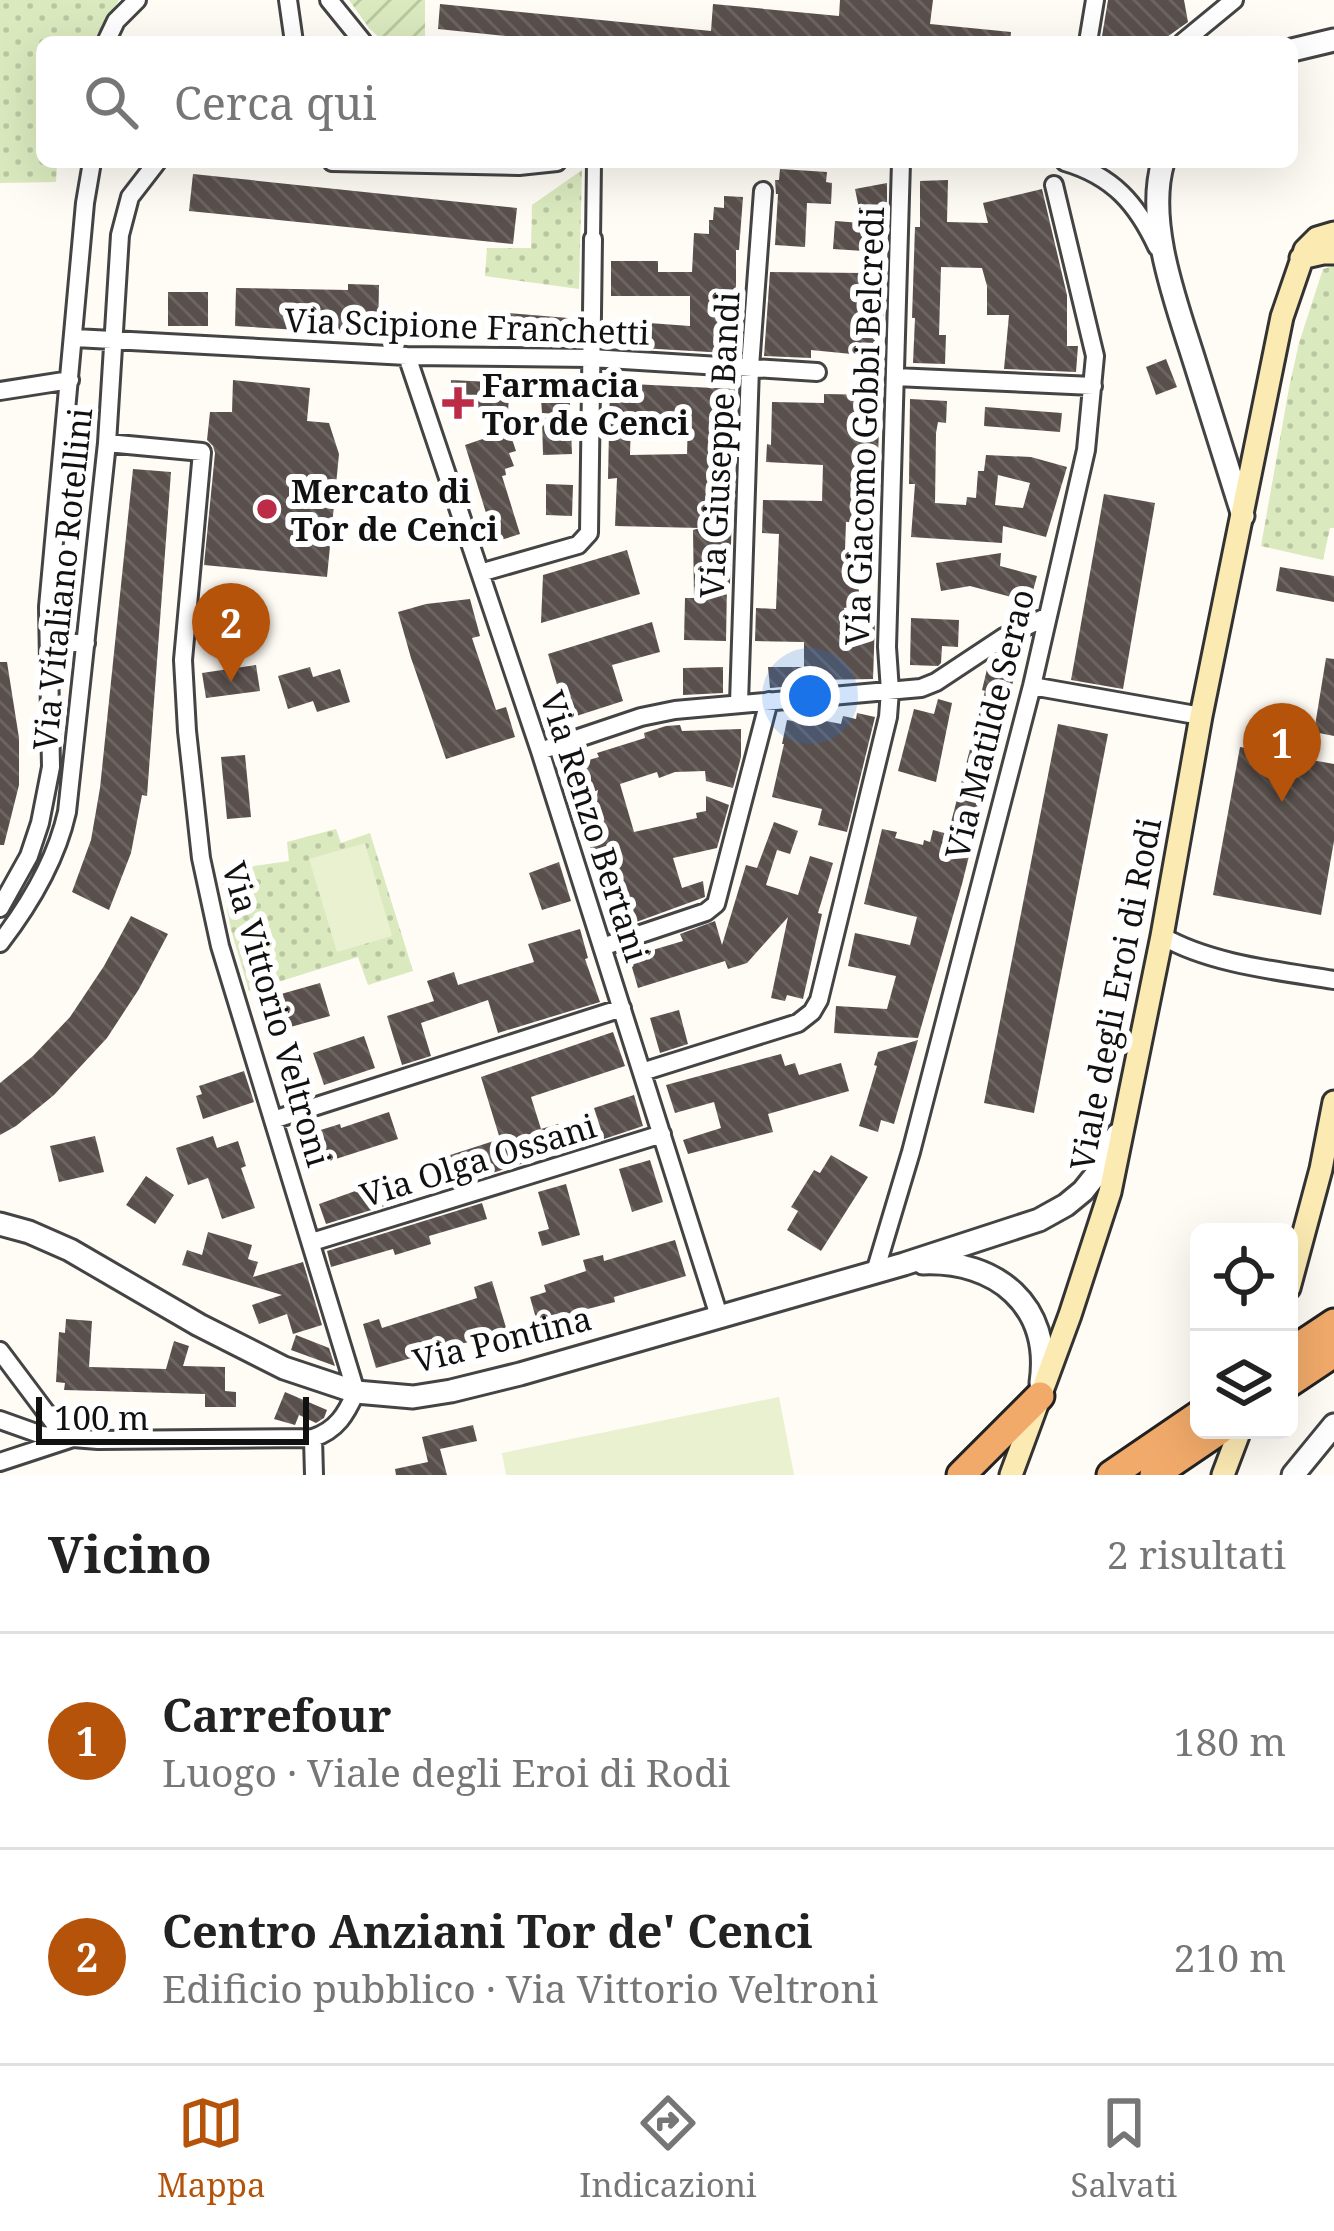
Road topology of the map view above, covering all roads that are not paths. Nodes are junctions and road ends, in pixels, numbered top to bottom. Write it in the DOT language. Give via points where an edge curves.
graph roads {
  1 [pos="137,0"];
  2 [pos="288,0"];
  3 [pos="329,0"];
  4 [pos="1095,0"];
  5 [pos="1234,0"];
  6 [pos="109,36"];
  7 [pos="293,36"];
  8 [pos="358,36"];
  9 [pos="1090,36"];
  10 [pos="1190,36"];
  11 [pos="82,168"];
  12 [pos="91,168"];
  13 [pos="152,168"];
  14 [pos="594,168"];
  15 [pos="901,168"];
  16 [pos="1080,168"];
  17 [pos="1162,168"];
  18 [pos="1054,185"];
  19 [pos="763,191"];
  20 [pos="85,203"];
  21 [pos="1334,232"];
  22 [pos="593,238"];
  23 [pos="1334,254"];
  24 [pos="1300,258"];
  25 [pos="1170,280"];
  26 [pos="74,338"];
  27 [pos="115,342"];
  28 [pos="406,356"];
  29 [pos="591,358"];
  30 [pos="751,367"];
  31 [pos="817,372"];
  32 [pos="895,377"];
  33 [pos="70,380"];
  34 [pos="1093,386"];
  35 [pos="0,392"];
  36 [pos="107,443"];
  37 [pos="1243,516"];
  38 [pos="480,573"];
  39 [pos="1048,616"];
  40 [pos="49,643"];
  41 [pos="86,643"];
  42 [pos="1032,686"];
  43 [pos="890,692"];
  44 [pos="769,701"];
  45 [pos="739,703"];
  46 [pos="1201,716"];
  47 [pos="540,751"];
  48 [pos="0,908"];
  49 [pos="1162,936"];
  50 [pos="0,944"];
  51 [pos="602,947"];
  52 [pos="1334,980"];
  53 [pos="622,1007"];
  54 [pos="642,1072"];
  55 [pos="1334,1102"];
  56 [pos="1125,1118"];
  57 [pos="273,1120"];
  58 [pos="662,1134"];
  59 [pos="0,1224"];
  60 [pos="312,1242"];
  61 [pos="1298,1256"];
  62 [pos="904,1264"];
  63 [pos="875,1272"];
  64 [pos="719,1316"];
  65 [pos="0,1352"];
  66 [pos="356,1392"];
  67 [pos="1040,1396"];
  68 [pos="0,1420"];
  69 [pos="1190,1421"];
  70 [pos="1334,1425"];
  71 [pos="73,1438"];
  72 [pos="314,1438"];
  73 [pos="1223,1439"];
  74 [pos="1230,1439"];
  75 [pos="1232,1439"];
  76 [pos="0,1462"];
  77 [pos="1161,1470"];
  78 [pos="1294,1474"];
  79 [pos="314,1475"];
  80 [pos="962,1475"];
  81 [pos="1011,1475"];
  82 [pos="1111,1475"];
  83 [pos="1223,1475"];
  84 [pos="1242,1475"];
  1 -- 6 [label="street"];
  2 -- 7 [label="street"];
  3 -- 8 [label="street"];
  4 -- 9 [label="street"];
  5 -- 10 [label="street"];
  11 -- 20 [label="street"];
  12 -- 20 [label="street"];
  13 -- 27 [label="street, Via Vitaliano Rotellini" via="126,205"];
  14 -- 22 [label="street"];
  15 -- 32 [label="street, Via Giacomo Gobbi Belcredi"];
  16 -- 25 [label="street" via="1133,203"];
  17 -- 25 [label="street"];
  18 -- 34 [label="street, Via Matilde Serao" via="1094,346"];
  19 -- 30 [label="street, Via Giuseppe Bandi"];
  20 -- 26 [label="street, Via Vitaliano Rotellini"];
  21 -- 24 [label="main road"];
  22 -- 29 [label="street"];
  23 -- 24 [label="main road"];
  24 -- 37 [label="main road, Viale degli Eroi di Rodi"];
  25 -- 37 [label="street"];
  26 -- 27 [label="street, Via Scipione Franchetti"];
  26 -- 33 [label="street, Via Vitaliano Rotellini"];
  27 -- 28 [label="street, Via Scipione Franchetti"];
  27 -- 36 [label="street, Via Vitaliano Rotellini"];
  28 -- 29 [label="street, Via Scipione Franchetti"];
  28 -- 38 [label="street, Via Renzo Bertani"];
  29 -- 30 [label="street, Via Scipione Franchetti"];
  29 -- 38 [label="street" via="587,538"];
  30 -- 31 [label="street, Via Scipione Franchetti"];
  30 -- 45 [label="street, Via Giuseppe Bandi"];
  32 -- 34 [label="street"];
  32 -- 43 [label="street, Via Giacomo Gobbi Belcredi"];
  33 -- 35 [label="street"];
  33 -- 40 [label="street, Via Vitaliano Rotellini"];
  34 -- 39 [label="street, Via Matilde Serao"];
  36 -- 41 [label="street, Via Vitaliano Rotellini"];
  36 -- 57 [label="street, Via Vittorio Veltroni" via="202,452 183,660 192,780 214,924"];
  37 -- 46 [label="main road, Viale degli Eroi di Rodi"];
  38 -- 47 [label="street, Via Renzo Bertani"];
  39 -- 42 [label="street, Via Matilde Serao"];
  39 -- 43 [label="street" via="933,684"];
  40 -- 41 [label="street"];
  40 -- 48 [label="street, Via Vitaliano Rotellini" via="50,776 27,861"];
  41 -- 50 [label="street, Via Vitaliano Rotellini" via="63,829"];
  42 -- 46 [label="street"];
  42 -- 63 [label="street, Via Matilde Serao"];
  43 -- 44 [label="street"];
  43 -- 54 [label="street, Via Giacomo Gobbi Belcredi" via="816,1007 794,1024"];
  44 -- 45 [label="street"];
  44 -- 51 [label="street" via="716,904"];
  45 -- 47 [label="street" via="658,713"];
  46 -- 49 [label="main road, Viale degli Eroi di Rodi"];
  47 -- 51 [label="street, Via Renzo Bertani"];
  49 -- 52 [label="street" via="1186,950"];
  49 -- 56 [label="main road, Viale degli Eroi di Rodi"];
  51 -- 53 [label="street, Via Renzo Bertani"];
  53 -- 54 [label="street, Via Renzo Bertani"];
  53 -- 57 [label="street"];
  54 -- 58 [label="street, Via Renzo Bertani"];
  55 -- 61 [label="main road"];
  56 -- 62 [label="street, Via Pontina" via="1099,1171 1066,1205"];
  56 -- 67 [label="main road, Viale degli Eroi di Rodi" via="1107,1202"];
  57 -- 60 [label="street, Via Vittorio Veltroni"];
  58 -- 60 [label="street, Via Olga Ossani"];
  58 -- 64 [label="street, Via Renzo Bertani"];
  59 -- 66 [label="street, Via Pontina" via="70,1250 284,1368"];
  60 -- 66 [label="street, Via Vittorio Veltroni"];
  62 -- 63 [label="street, Via Pontina"];
  62 -- 67 [label="street, Via Pontina" via="975,1268 1015,1294 1040,1344"];
  63 -- 64 [label="street, Via Pontina"];
  64 -- 66 [label="street, Via Pontina" via="451,1391"];
  65 -- 71 [label="street"];
  66 -- 72 [label="street" via="338,1423"];
  67 -- 80 [label="highway"];
  67 -- 81 [label="main road, Viale degli Eroi di Rodi"];
  68 -- 71 [label="street"];
  69 -- 82 [label="highway"];
  70 -- 78 [label="street"];
  71 -- 72 [label="street"];
  71 -- 76 [label="street"];
  72 -- 79 [label="street"];
  73 -- 77 [label="highway"];
  74 -- 83 [label="main road"];
  75 -- 84 [label="street"];
}
